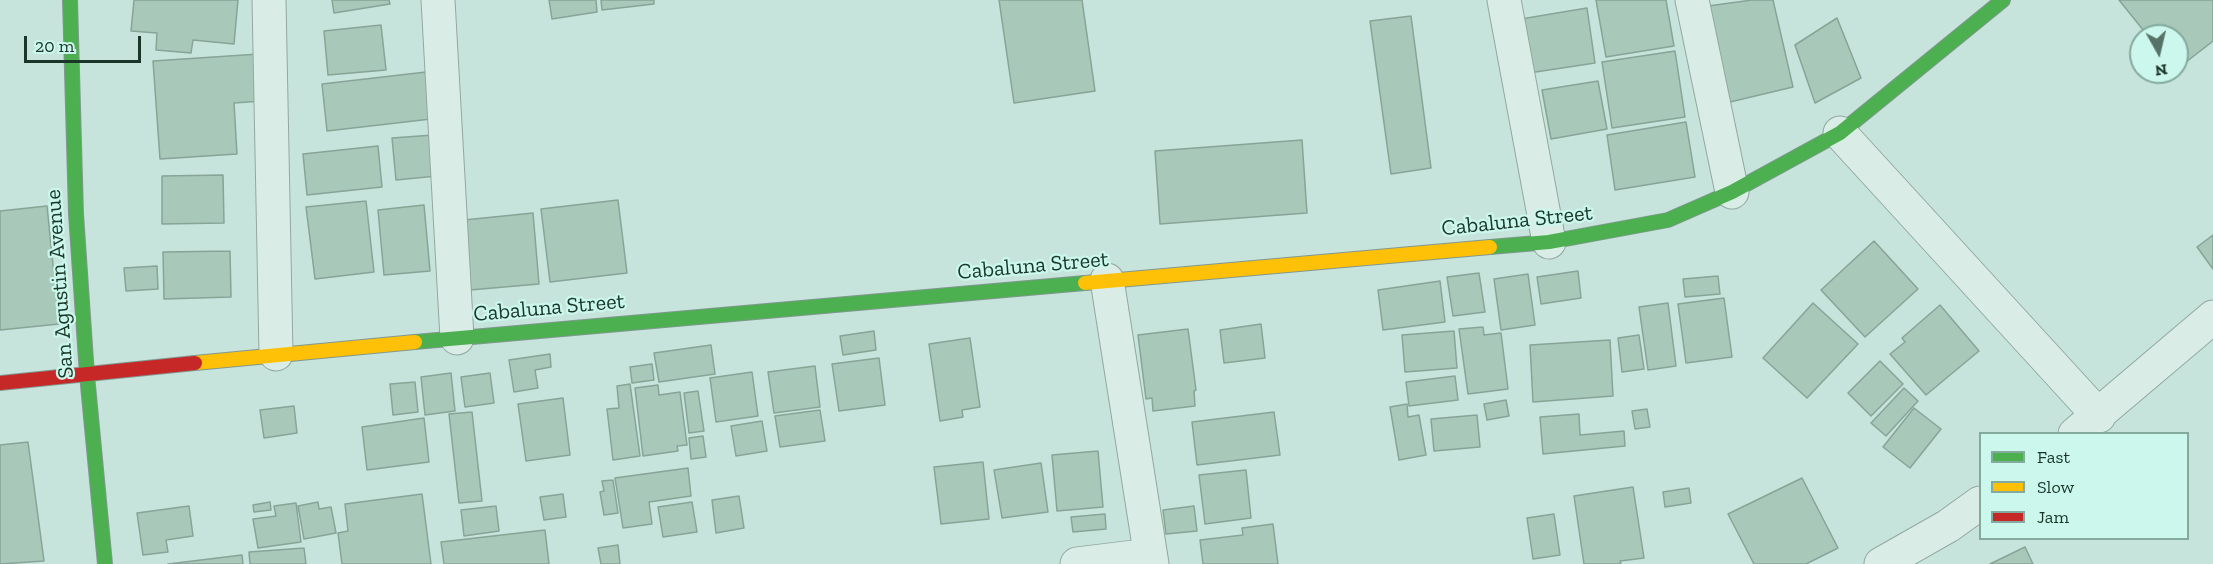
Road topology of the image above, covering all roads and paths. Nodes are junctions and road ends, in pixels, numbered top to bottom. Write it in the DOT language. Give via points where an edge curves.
graph roads {
  1 [pos="70,0"];
  2 [pos="269,0"];
  3 [pos="438,0"];
  4 [pos="1504,0"];
  5 [pos="1692,0"];
  6 [pos="2003,0"];
  7 [pos="1840,133"];
  8 [pos="1732,192"];
  9 [pos="1549,242"];
  10 [pos="1107,280"];
  11 [pos="2213,317"];
  12 [pos="457,338"];
  13 [pos="276,354"];
  14 [pos="87,375"];
  15 [pos="0,383"];
  16 [pos="2087,425"];
  17 [pos="1979,504"];
  18 [pos="1151,560"];
  19 [pos="105,564"];
  20 [pos="1077,564"];
  21 [pos="1881,564"];
  1 -- 14 [label="main road, San Agustin Avenue" via="76,214"];
  2 -- 13 [label="street"];
  3 -- 12 [label="street"];
  4 -- 9 [label="street"];
  5 -- 8 [label="street"];
  6 -- 7 [label="main road, Cabaluna Street"];
  7 -- 8 [label="main road, Cabaluna Street"];
  7 -- 16 [label="street"];
  8 -- 9 [label="main road, Cabaluna Street" via="1668,220"];
  9 -- 10 [label="main road, Cabaluna Street"];
  10 -- 12 [label="main road, Cabaluna Street"];
  10 -- 18 [label="street"];
  11 -- 16 [label="street"];
  12 -- 13 [label="main road, Cabaluna Street"];
  13 -- 14 [label="main road, Cabaluna Street"];
  14 -- 15 [label="main road, Cabaluna Street"];
  14 -- 19 [label="main road, San Agustin Avenue"];
  17 -- 21 [label="street"];
  18 -- 20 [label="street"];
}
